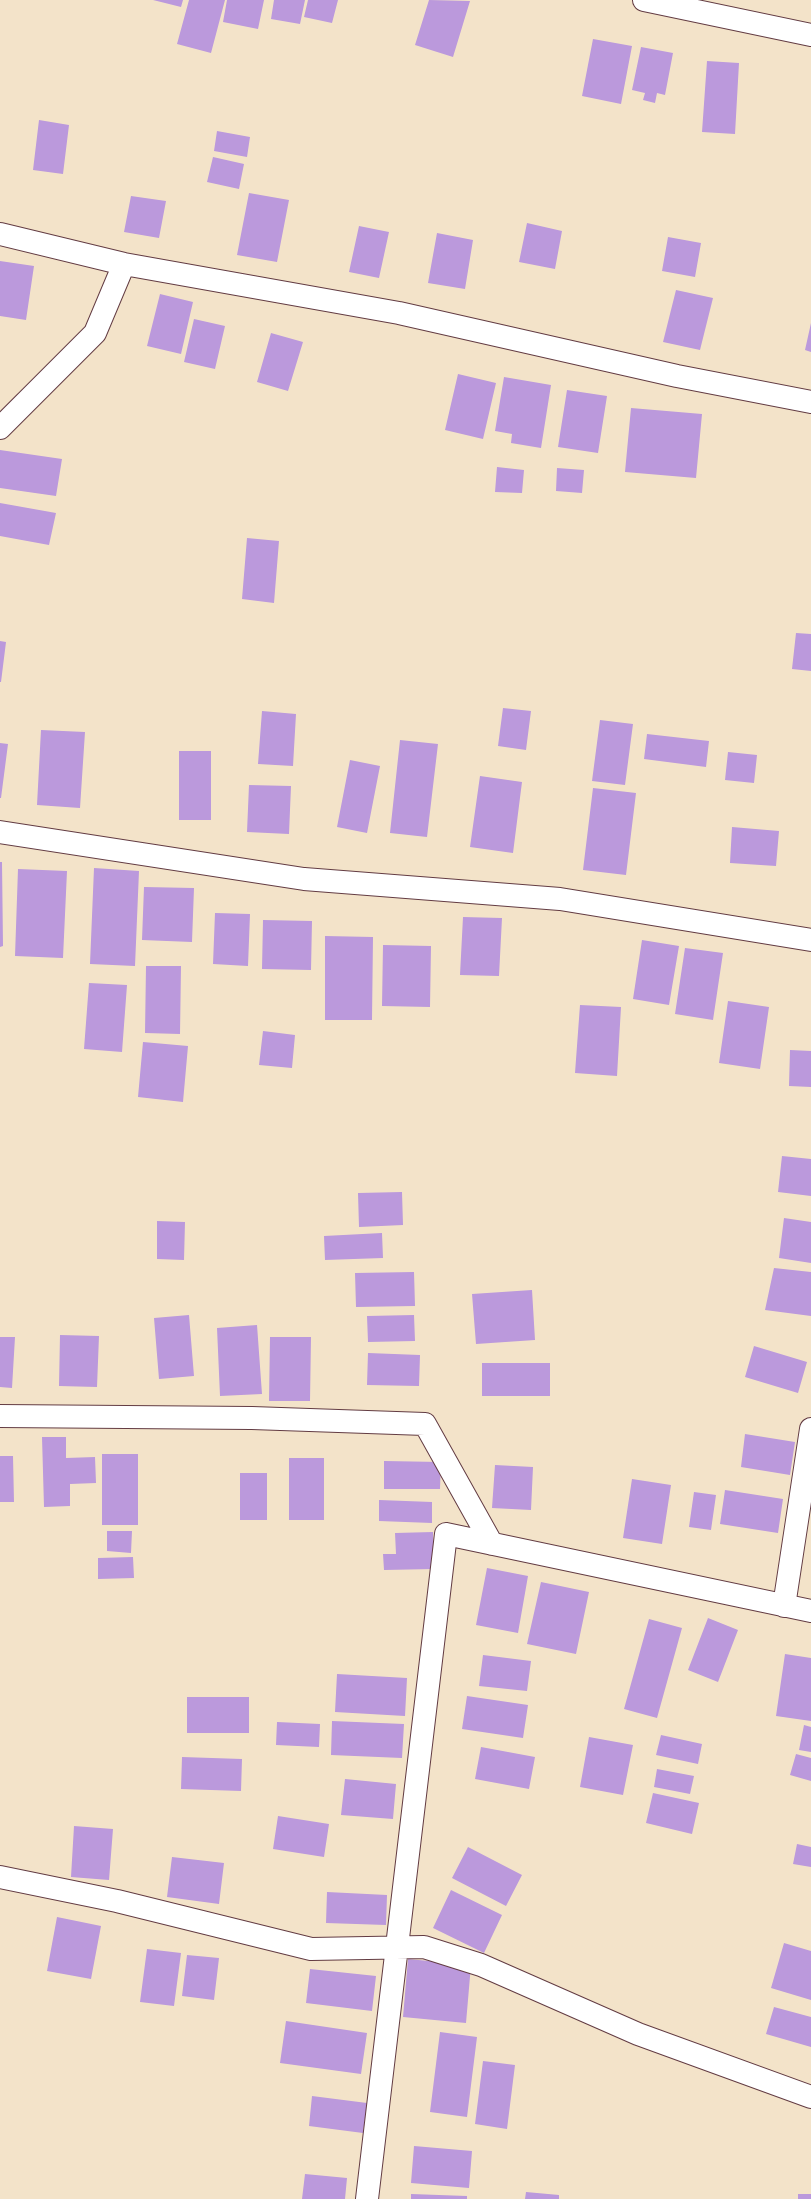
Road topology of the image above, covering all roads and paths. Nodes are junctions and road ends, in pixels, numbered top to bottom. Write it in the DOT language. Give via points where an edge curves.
graph roads {
  1 [pos="644,0"];
  2 [pos="811,35"];
  3 [pos="0,234"];
  4 [pos="124,264"];
  5 [pos="811,402"];
  6 [pos="0,428"];
  7 [pos="0,832"];
  8 [pos="811,940"];
  9 [pos="0,1416"];
  10 [pos="811,1429"];
  11 [pos="492,1544"];
  12 [pos="784,1606"];
  13 [pos="811,1611"];
  14 [pos="0,1877"];
  15 [pos="397,1948"];
  16 [pos="811,2097"];
  17 [pos="368,2199"];
  1 -- 2 [label="street"];
  3 -- 4 [label="street"];
  4 -- 5 [label="street" via="399,313 677,376"];
  4 -- 6 [label="street" via="95,333"];
  7 -- 8 [label="street" via="304,879 560,899"];
  9 -- 11 [label="street" via="252,1418 426,1424"];
  10 -- 12 [label="street"];
  11 -- 12 [label="street"];
  11 -- 15 [label="street" via="446,1534"];
  12 -- 13 [label="street"];
  14 -- 15 [label="street" via="117,1901 311,1949"];
  15 -- 16 [label="street" via="424,1947 481,1965 638,2034"];
  15 -- 17 [label="street"];
}
